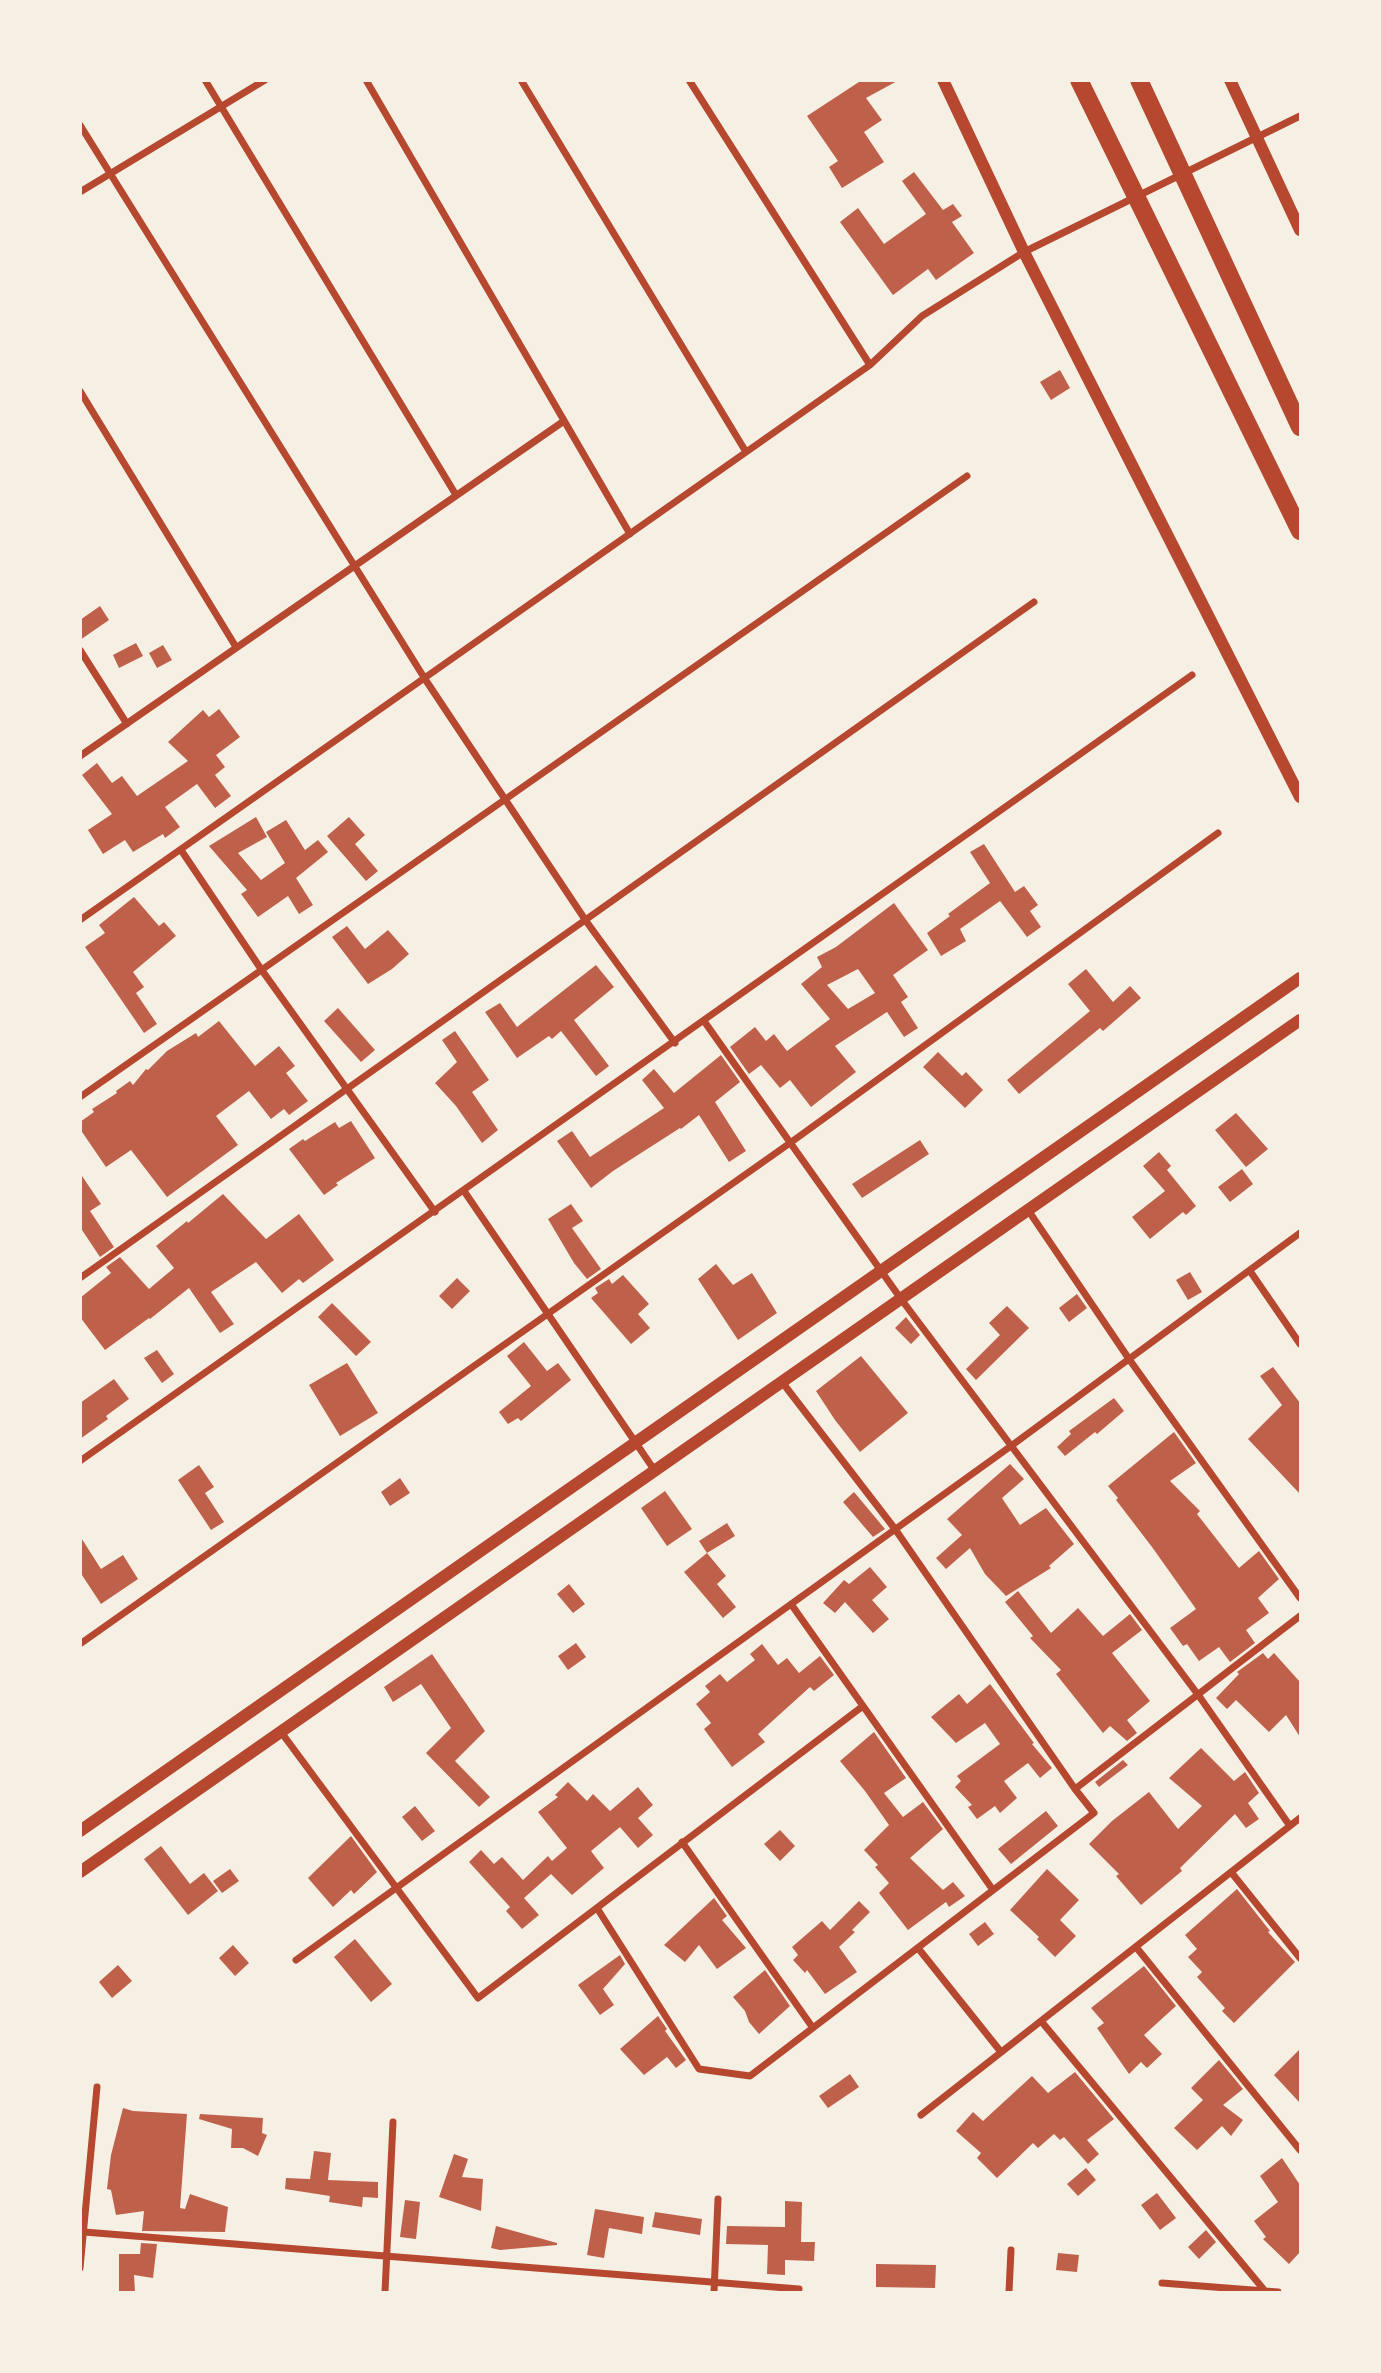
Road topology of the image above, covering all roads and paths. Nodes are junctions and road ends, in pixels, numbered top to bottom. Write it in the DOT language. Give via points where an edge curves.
graph roads {
  1 [pos="205,80"];
  2 [pos="265,80"];
  3 [pos="366,80"];
  4 [pos="521,80"];
  5 [pos="689,80"];
  6 [pos="943,80"];
  7 [pos="1079,80"];
  8 [pos="1139,80"];
  9 [pos="1230,80"];
  10 [pos="221,107"];
  11 [pos="1300,116"];
  12 [pos="80,125"];
  13 [pos="1256,136"];
  14 [pos="111,174"];
  15 [pos="80,192"];
  16 [pos="1300,230"];
  17 [pos="1024,252"];
  18 [pos="870,365"];
  19 [pos="80,391"];
  20 [pos="565,421"];
  21 [pos="1300,427"];
  22 [pos="746,452"];
  23 [pos="968,476"];
  24 [pos="456,495"];
  25 [pos="1300,531"];
  26 [pos="630,534"];
  27 [pos="354,565"];
  28 [pos="1034,602"];
  29 [pos="236,648"];
  30 [pos="80,650"];
  31 [pos="1192,675"];
  32 [pos="425,679"];
  33 [pos="127,724"];
  34 [pos="80,756"];
  35 [pos="1300,797"];
  36 [pos="504,798"];
  37 [pos="1218,833"];
  38 [pos="181,850"];
  39 [pos="80,920"];
  40 [pos="586,921"];
  41 [pos="261,969"];
  42 [pos="1300,978"];
  43 [pos="1300,1020"];
  44 [pos="704,1021"];
  45 [pos="675,1042"];
  46 [pos="348,1088"];
  47 [pos="80,1097"];
  48 [pos="790,1143"];
  49 [pos="464,1191"];
  50 [pos="1028,1210"];
  51 [pos="435,1212"];
  52 [pos="1300,1233"];
  53 [pos="1250,1270"];
  54 [pos="881,1272"];
  55 [pos="80,1278"];
  56 [pos="901,1299"];
  57 [pos="547,1314"];
  58 [pos="1300,1345"];
  59 [pos="1129,1360"];
  60 [pos="782,1382"];
  61 [pos="636,1444"];
  62 [pos="1011,1446"];
  63 [pos="80,1461"];
  64 [pos="655,1471"];
  65 [pos="895,1530"];
  66 [pos="1300,1598"];
  67 [pos="791,1604"];
  68 [pos="1300,1616"];
  69 [pos="80,1644"];
  70 [pos="1199,1696"];
  71 [pos="863,1706"];
  72 [pos="281,1731"];
  73 [pos="1075,1789"];
  74 [pos="1300,1818"];
  75 [pos="1290,1826"];
  76 [pos="80,1831"];
  77 [pos="682,1843"];
  78 [pos="80,1872"];
  79 [pos="1231,1872"];
  80 [pos="397,1887"];
  81 [pos="993,1890"];
  82 [pos="597,1908"];
  83 [pos="1136,1947"];
  84 [pos="918,1948"];
  85 [pos="1300,1958"];
  86 [pos="296,1960"];
  87 [pos="1041,2021"];
  88 [pos="813,2028"];
  89 [pos="1001,2052"];
  90 [pos="97,2087"];
  91 [pos="921,2115"];
  92 [pos="393,2122"];
  93 [pos="1300,2150"];
  94 [pos="718,2199"];
  95 [pos="84,2232"];
  96 [pos="1010,2250"];
  97 [pos="387,2257"];
  98 [pos="80,2268"];
  99 [pos="714,2283"];
  100 [pos="1162,2283"];
  101 [pos="799,2289"];
  102 [pos="1265,2291"];
  103 [pos="385,2292"];
  104 [pos="713,2292"];
  105 [pos="1009,2292"];
  106 [pos="1278,2292"];
  1 -- 10 [label="street"];
  2 -- 10 [label="street"];
  3 -- 20 [label="street"];
  4 -- 22 [label="street"];
  5 -- 18 [label="street"];
  6 -- 17 [label="street"];
  7 -- 25 [label="highway"];
  8 -- 21 [label="highway"];
  9 -- 13 [label="street"];
  10 -- 14 [label="street"];
  10 -- 24 [label="street"];
  11 -- 13 [label="street"];
  12 -- 14 [label="street"];
  13 -- 16 [label="street"];
  13 -- 17 [label="street"];
  14 -- 15 [label="street"];
  14 -- 27 [label="street"];
  17 -- 18 [label="street" via="922,316"];
  17 -- 35 [label="street"];
  18 -- 22 [label="street"];
  19 -- 29 [label="street"];
  20 -- 24 [label="street"];
  20 -- 26 [label="street"];
  22 -- 26 [label="street"];
  23 -- 36 [label="street"];
  24 -- 27 [label="street"];
  26 -- 32 [label="street"];
  27 -- 29 [label="street"];
  27 -- 32 [label="street"];
  28 -- 40 [label="street"];
  29 -- 33 [label="street"];
  30 -- 33 [label="street"];
  31 -- 44 [label="street"];
  32 -- 36 [label="street"];
  32 -- 38 [label="street"];
  33 -- 34 [label="street"];
  36 -- 40 [label="street"];
  36 -- 41 [label="street"];
  37 -- 48 [label="street"];
  38 -- 39 [label="street"];
  38 -- 41 [label="street"];
  40 -- 45 [label="street"];
  40 -- 46 [label="street"];
  41 -- 46 [label="street"];
  41 -- 47 [label="street"];
  42 -- 54 [label="street"];
  43 -- 50 [label="street"];
  44 -- 45 [label="street"];
  44 -- 48 [label="street"];
  45 -- 49 [label="street"];
  46 -- 51 [label="street"];
  46 -- 55 [label="street"];
  48 -- 54 [label="street"];
  48 -- 57 [label="street"];
  49 -- 51 [label="street"];
  49 -- 57 [label="street"];
  50 -- 56 [label="street"];
  50 -- 59 [label="street"];
  51 -- 63 [label="street"];
  52 -- 53 [label="street"];
  53 -- 58 [label="street"];
  53 -- 59 [label="street"];
  54 -- 56 [label="street"];
  54 -- 61 [label="street"];
  56 -- 60 [label="street"];
  56 -- 62 [label="street"];
  57 -- 61 [label="street"];
  57 -- 69 [label="street"];
  59 -- 62 [label="street"];
  59 -- 66 [label="street"];
  60 -- 64 [label="street"];
  60 -- 65 [label="street"];
  61 -- 64 [label="street"];
  61 -- 76 [label="street"];
  62 -- 65 [label="street"];
  62 -- 70 [label="street"];
  64 -- 72 [label="street"];
  65 -- 67 [label="street"];
  65 -- 73 [label="street"];
  67 -- 71 [label="street"];
  67 -- 80 [label="street"];
  68 -- 70 [label="street"];
  70 -- 73 [label="street"];
  70 -- 75 [label="street"];
  71 -- 77 [label="street"];
  71 -- 81 [label="street"];
  72 -- 78 [label="street"];
  72 -- 80 [label="street"];
  73 -- 81 [label="street" via="1094,1813"];
  74 -- 75 [label="street"];
  75 -- 79 [label="street"];
  77 -- 82 [label="street"];
  77 -- 88 [label="street"];
  79 -- 83 [label="street"];
  79 -- 85 [label="street"];
  80 -- 82 [label="street" via="478,1998"];
  80 -- 86 [label="street"];
  81 -- 84 [label="street"];
  82 -- 88 [label="street" via="699,2069 750,2077"];
  83 -- 87 [label="street"];
  83 -- 93 [label="street"];
  84 -- 88 [label="street"];
  84 -- 89 [label="street"];
  87 -- 89 [label="street"];
  87 -- 102 [label="street"];
  89 -- 91 [label="street"];
  90 -- 95 [label="street"];
  92 -- 97 [label="street"];
  94 -- 99 [label="street"];
  95 -- 97 [label="street"];
  95 -- 98 [label="street"];
  96 -- 105 [label="street"];
  97 -- 99 [label="street"];
  97 -- 103 [label="street"];
  99 -- 101 [label="street"];
  99 -- 104 [label="street"];
  100 -- 102 [label="street"];
  102 -- 106 [label="street"];
}
